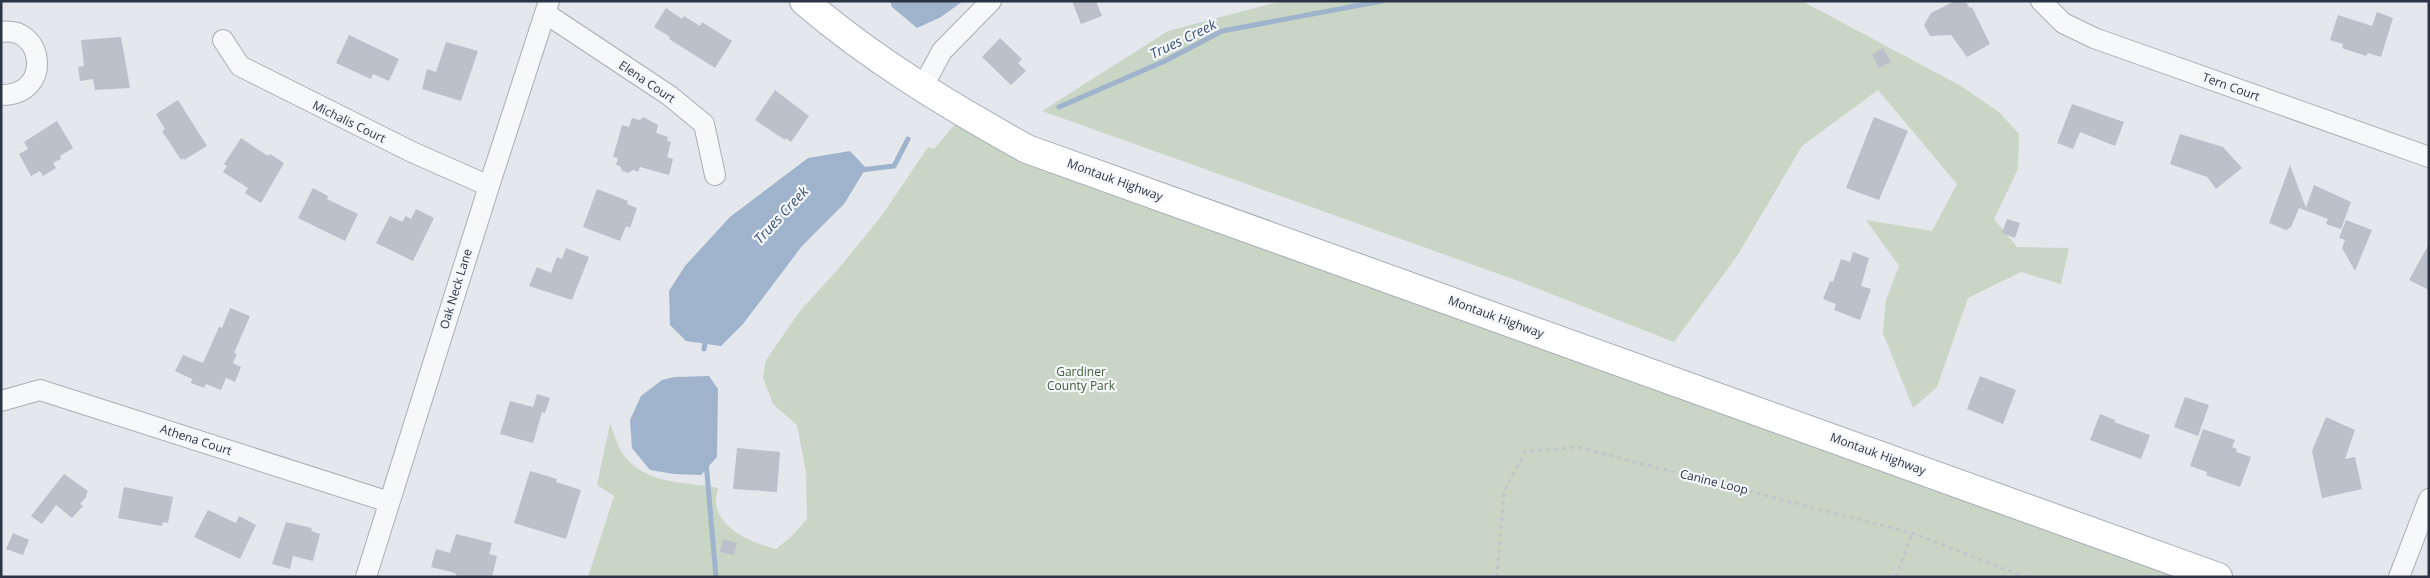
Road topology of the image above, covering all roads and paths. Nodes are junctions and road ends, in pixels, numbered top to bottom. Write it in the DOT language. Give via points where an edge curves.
graph roads {
  1 [pos="804,1"];
  2 [pos="991,1"];
  3 [pos="2041,1"];
  4 [pos="547,7"];
  5 [pos="1,32"];
  6 [pos="223,40"];
  7 [pos="922,88"];
  8 [pos="1,95"];
  9 [pos="2429,157"];
  10 [pos="715,175"];
  11 [pos="489,186"];
  12 [pos="1,401"];
  13 [pos="2429,499"];
  14 [pos="390,502"];
  15 [pos="1912,533"];
  16 [pos="366,577"];
  17 [pos="1497,577"];
  18 [pos="1896,577"];
  19 [pos="2025,577"];
  20 [pos="2218,577"];
  21 [pos="2399,577"];
  1 -- 7 [label="main road, Montauk Highway" via="868,53"];
  2 -- 7 [label="street" via="942,51"];
  3 -- 9 [label="street, Tern Court" via="2063,23 2094,38"];
  4 -- 10 [label="street, Elena Court" via="704,124"];
  4 -- 11 [label="street, Oak Neck Lane"];
  5 -- 8 [label="street" via="25,38 33,46 38,67 29,86 16,94"];
  6 -- 11 [label="street, Michalis Court" via="240,66 412,152"];
  7 -- 20 [label="main road, Montauk Highway" via="1027,149"];
  11 -- 14 [label="street, Oak Neck Lane"];
  12 -- 14 [label="street, Athena Court" via="40,390"];
  13 -- 21 [label="street"];
  14 -- 16 [label="street, Oak Neck Lane"];
  15 -- 17 [label="path, Canine Loop" via="1577,447 1525,452 1504,491"];
  15 -- 18 [label="path"];
  15 -- 19 [label="path, Canine Loop"];
}
